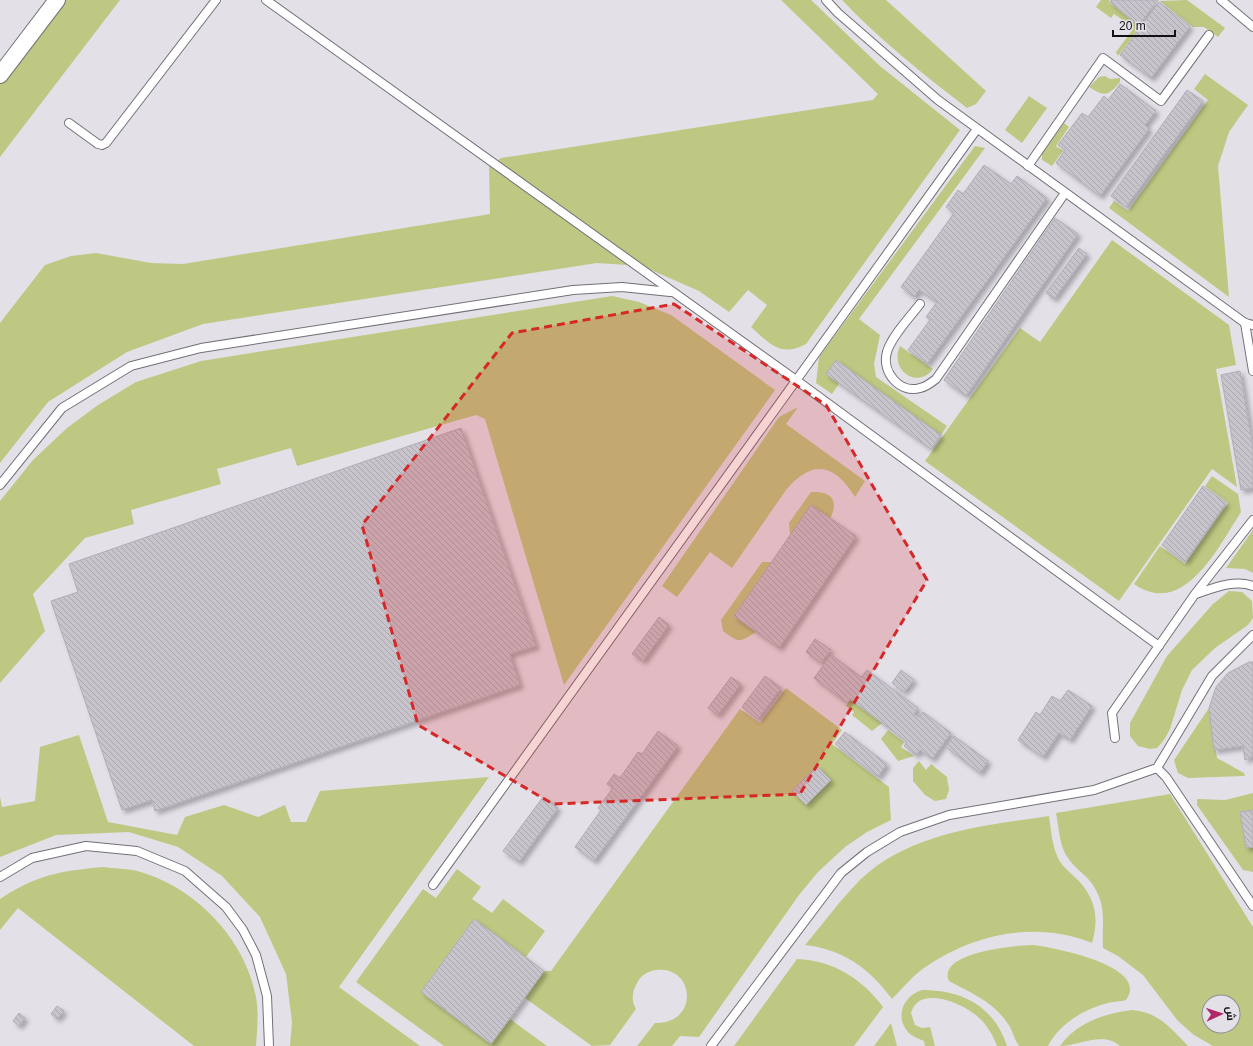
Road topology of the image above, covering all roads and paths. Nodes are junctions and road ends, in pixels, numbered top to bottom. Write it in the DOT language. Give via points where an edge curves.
graph roads {
  1 [pos="57,0"];
  2 [pos="216,0"];
  3 [pos="266,0"];
  4 [pos="826,0"];
  5 [pos="1221,0"];
  6 [pos="1253,27"];
  7 [pos="1209,35"];
  8 [pos="0,75"];
  9 [pos="69,123"];
  10 [pos="977,129"];
  11 [pos="1028,166"];
  12 [pos="1065,193"];
  13 [pos="672,292"];
  14 [pos="920,304"];
  15 [pos="1249,324"];
  16 [pos="1253,372"];
  17 [pos="796,380"];
  18 [pos="0,485"];
  19 [pos="1253,520"];
  20 [pos="1253,586"];
  21 [pos="1195,594"];
  22 [pos="1253,635"];
  23 [pos="1159,646"];
  24 [pos="1115,738"];
  25 [pos="1157,768"];
  26 [pos="0,877"];
  27 [pos="434,885"];
  28 [pos="1252,902"];
  29 [pos="269,1046"];
  30 [pos="711,1046"];
  1 -- 8 [label="street"];
  2 -- 9 [label="lane" via="106,143 98,144"];
  3 -- 13 [label="lane"];
  4 -- 10 [label="lane" via="938,100"];
  5 -- 6 [label="lane"];
  7 -- 11 [label="lane" via="1161,102 1103,58"];
  10 -- 11 [label="lane"];
  10 -- 17 [label="lane"];
  11 -- 12 [label="lane"];
  12 -- 14 [label="lane" via="936,379 919,389 910,389 893,380 885,362 891,344"];
  12 -- 15 [label="lane"];
  13 -- 17 [label="lane"];
  13 -- 18 [label="lane" via="622,287 573,290 201,348 131,366 62,408"];
  15 -- 16 [label="lane"];
  17 -- 23 [label="lane"];
  17 -- 27 [label="lane"];
  19 -- 21 [label="lane"];
  20 -- 21 [label="lane" via="1245,583 1226,584"];
  21 -- 23 [label="lane"];
  22 -- 25 [label="lane" via="1212,676"];
  23 -- 24 [label="lane" via="1112,713"];
  25 -- 28 [label="lane" via="1166,777"];
  25 -- 30 [label="lane" via="1094,790 949,815 900,832 867,852 841,873"];
  26 -- 29 [label="lane" via="32,858 86,846 137,851 185,871 226,907 256,955 268,996"];
}
